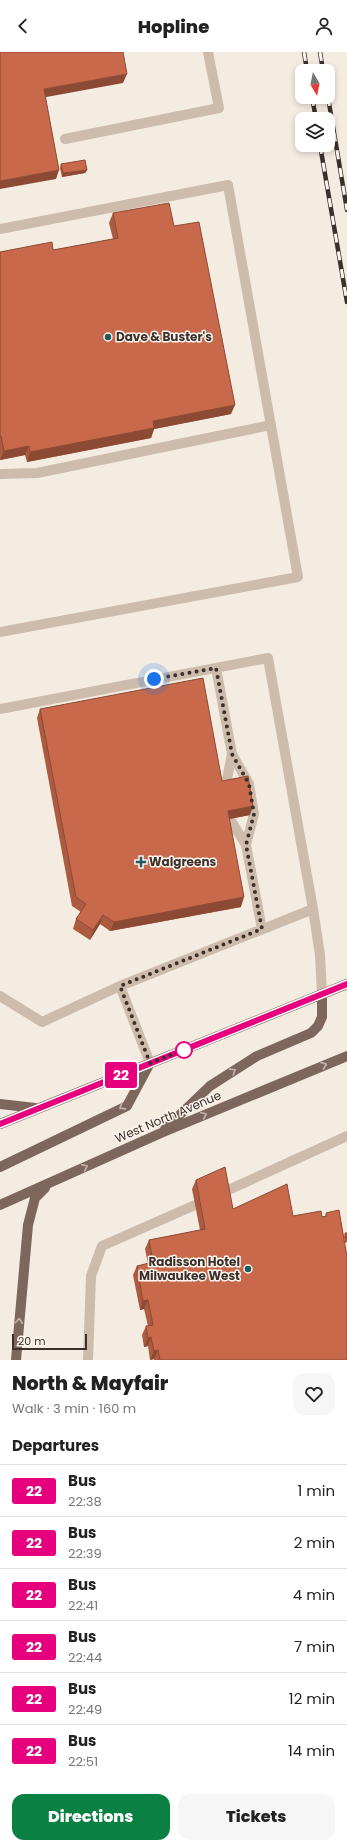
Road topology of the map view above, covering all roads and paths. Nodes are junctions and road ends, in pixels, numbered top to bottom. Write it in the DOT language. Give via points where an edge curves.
graph roads {
  1 [pos="208,52"];
  2 [pos="65,139"];
  3 [pos="0,229"];
  4 [pos="271,426"];
  5 [pos="0,474"];
  6 [pos="0,632"];
  7 [pos="216,668"];
  8 [pos="0,709"];
  9 [pos="232,754"];
  10 [pos="225,789"];
  11 [pos="230,819"];
  12 [pos="246,845"];
  13 [pos="313,909"];
  14 [pos="262,929"];
  15 [pos="347,984"];
  16 [pos="120,986"];
  17 [pos="322,994"];
  18 [pos="0,996"];
  19 [pos="347,1056"];
  20 [pos="150,1063"];
  21 [pos="0,1104"];
  22 [pos="37,1108"];
  23 [pos="0,1124"];
  24 [pos="161,1133"];
  25 [pos="347,1136"];
  26 [pos="0,1167"];
  27 [pos="50,1183"];
  28 [pos="224,1192"];
  29 [pos="0,1205"];
  30 [pos="196,1205"];
  31 [pos="16,1360"];
  32 [pos="88,1360"];
  1 -- 2 [label="lane" via="219,108"];
  3 -- 4 [label="lane" via="228,185"];
  4 -- 5 [label="lane" via="37,473"];
  4 -- 6 [label="lane" via="298,577"];
  7 -- 8 [label="lane"];
  7 -- 9 [label="lane"];
  7 -- 13 [label="lane" via="268,658"];
  9 -- 10 [label="lane"];
  9 -- 12 [label="lane" via="249,784 254,814"];
  11 -- 12 [label="lane"];
  12 -- 14 [label="lane"];
  13 -- 14 [label="lane"];
  13 -- 17 [label="lane" via="320,955"];
  14 -- 16 [label="lane"];
  15 -- 17 [label="main road"];
  16 -- 18 [label="lane" via="42,1022"];
  16 -- 20 [label="lane"];
  17 -- 20 [label="main road"];
  24 -- 17 [label="main road, one-way" via="210,1086 257,1056 318,1026 322,1017"];
  24 -- 19 [label="main road, West North Avenue, one-way"];
  20 -- 22 [label="main road"];
  20 -- 26 [label="main road, one-way" via="127,1106"];
  21 -- 22 [label="main road"];
  22 -- 23 [label="main road"];
  27 -- 24 [label="main road, West North Avenue, one-way"];
  25 -- 28 [label="lane"];
  27 -- 29 [label="main road, West North Avenue"];
  31 -- 27 [label="main road, one-way" via="25,1239 35,1198"];
  30 -- 32 [label="lane" via="102,1246 91,1276"];
}
